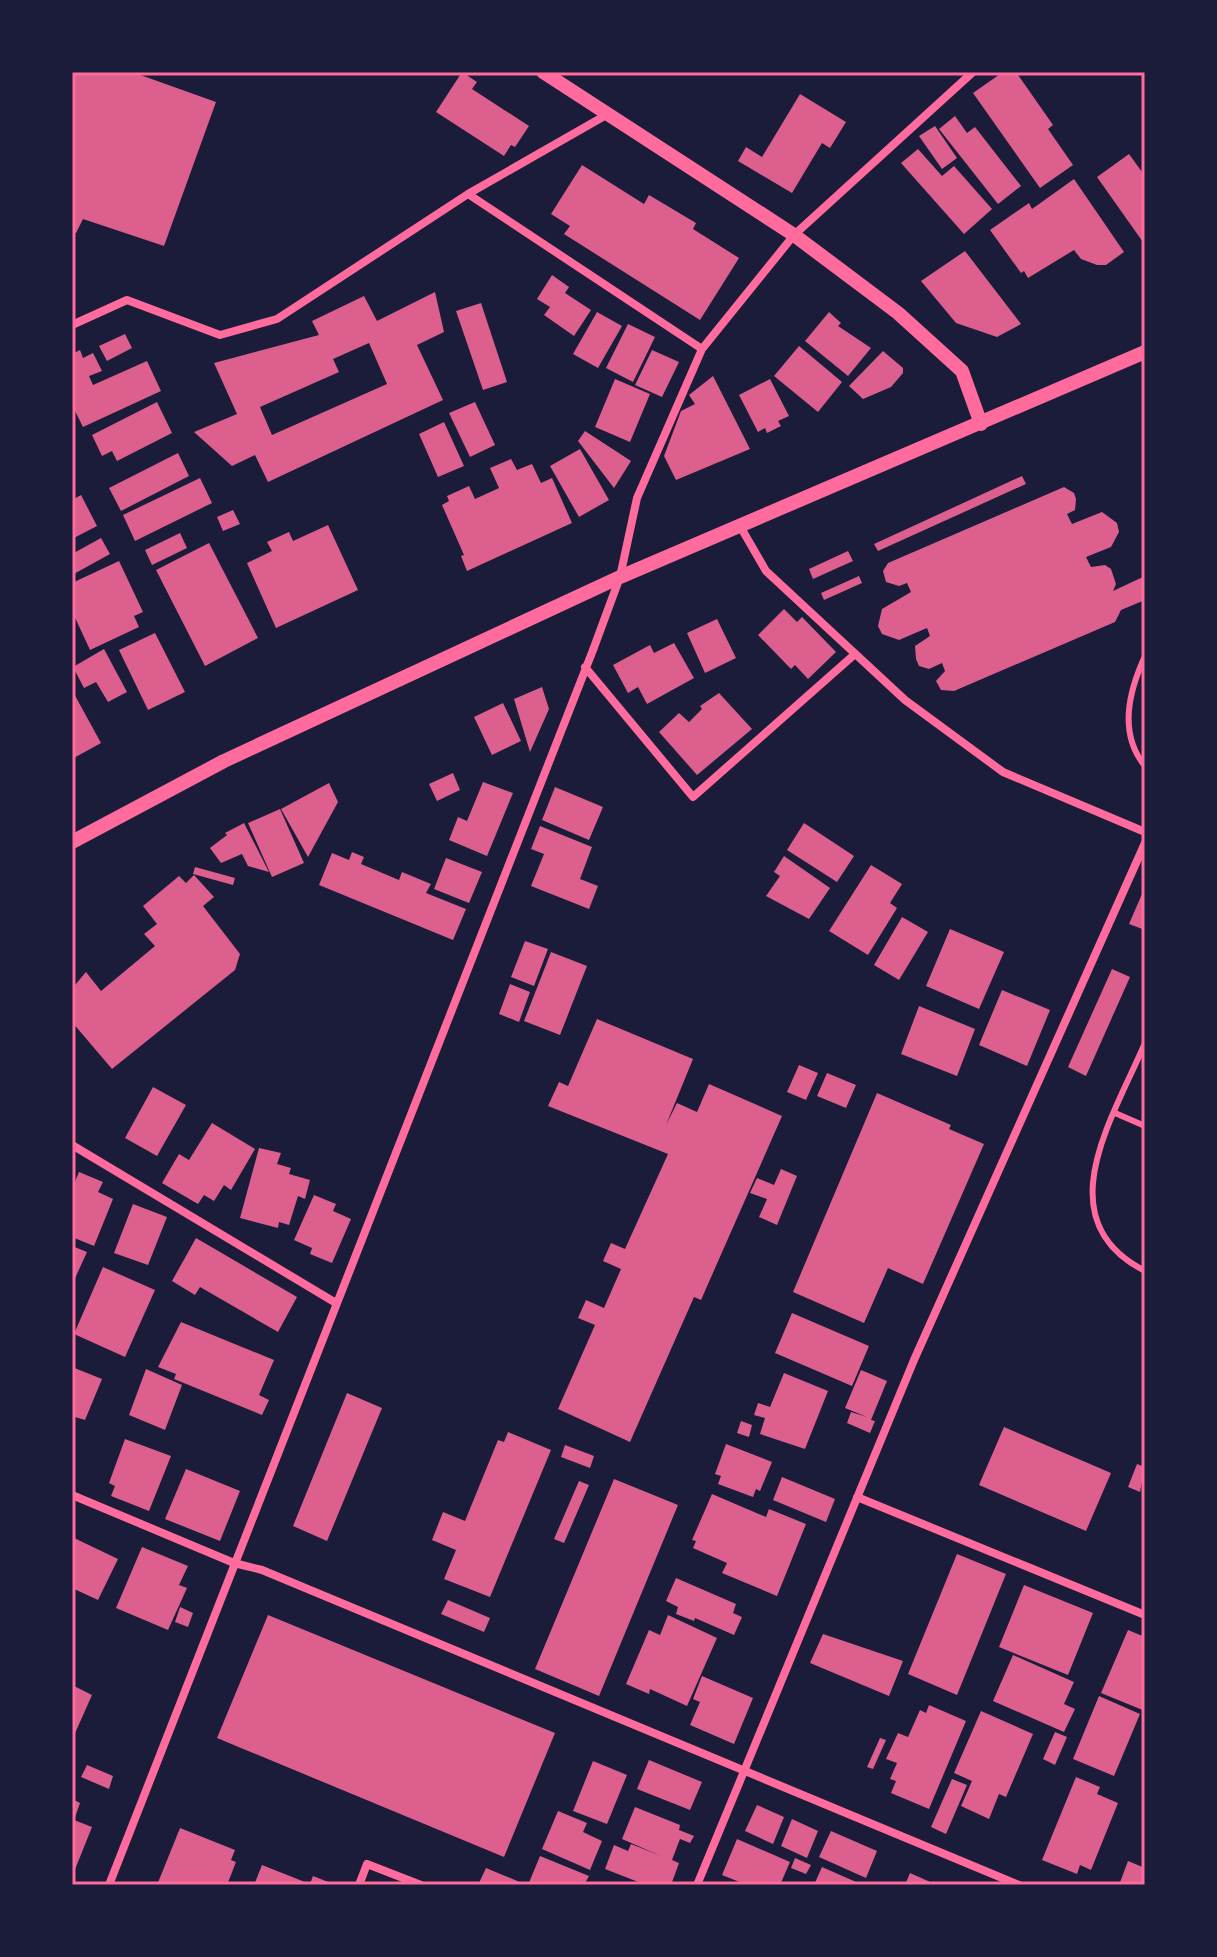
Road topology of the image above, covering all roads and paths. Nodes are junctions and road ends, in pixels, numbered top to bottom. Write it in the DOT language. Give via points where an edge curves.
graph roads {
  1 [pos="543,72"];
  2 [pos="973,72"];
  3 [pos="609,114"];
  4 [pos="468,194"];
  5 [pos="794,235"];
  6 [pos="72,325"];
  7 [pos="702,349"];
  8 [pos="1145,352"];
  9 [pos="981,424"];
  10 [pos="740,526"];
  11 [pos="620,577"];
  12 [pos="855,654"];
  13 [pos="1145,656"];
  14 [pos="585,667"];
  15 [pos="1145,766"];
  16 [pos="1145,832"];
  17 [pos="72,842"];
  18 [pos="1145,843"];
  19 [pos="1145,1043"];
  20 [pos="1115,1113"];
  21 [pos="1145,1126"];
  22 [pos="72,1145"];
  23 [pos="1145,1271"];
  24 [pos="336,1303"];
  25 [pos="72,1495"];
  26 [pos="857,1497"];
  27 [pos="234,1563"];
  28 [pos="1145,1615"];
  29 [pos="744,1769"];
  30 [pos="109,1885"];
  31 [pos="359,1885"];
  32 [pos="421,1885"];
  33 [pos="697,1885"];
  34 [pos="1019,1885"];
  1 -- 3 [label="street"];
  2 -- 5 [label="street"];
  3 -- 4 [label="street"];
  3 -- 5 [label="street"];
  4 -- 6 [label="street" via="277,319 220,335 127,300"];
  4 -- 7 [label="street"];
  5 -- 7 [label="street"];
  5 -- 9 [label="street" via="898,313 962,371"];
  7 -- 11 [label="street" via="637,498"];
  8 -- 9 [label="street"];
  9 -- 10 [label="street"];
  10 -- 11 [label="street"];
  10 -- 12 [label="street" via="766,571"];
  11 -- 14 [label="street"];
  11 -- 17 [label="street" via="224,761"];
  12 -- 14 [label="street" via="693,797"];
  12 -- 16 [label="street" via="905,700 1003,772"];
  13 -- 15 [label="lane" via="1128,706 1130,733"];
  14 -- 24 [label="street"];
  18 -- 26 [label="street"];
  19 -- 20 [label="lane"];
  20 -- 21 [label="lane"];
  20 -- 23 [label="lane" via="1092,1175 1091,1205 1102,1238 1123,1260"];
  22 -- 24 [label="street"];
  24 -- 27 [label="street"];
  25 -- 27 [label="street"];
  26 -- 28 [label="street"];
  26 -- 29 [label="street"];
  27 -- 29 [label="street"];
  27 -- 30 [label="street"];
  29 -- 33 [label="street"];
  29 -- 34 [label="street"];
  31 -- 32 [label="street" via="367,1864"];
}
